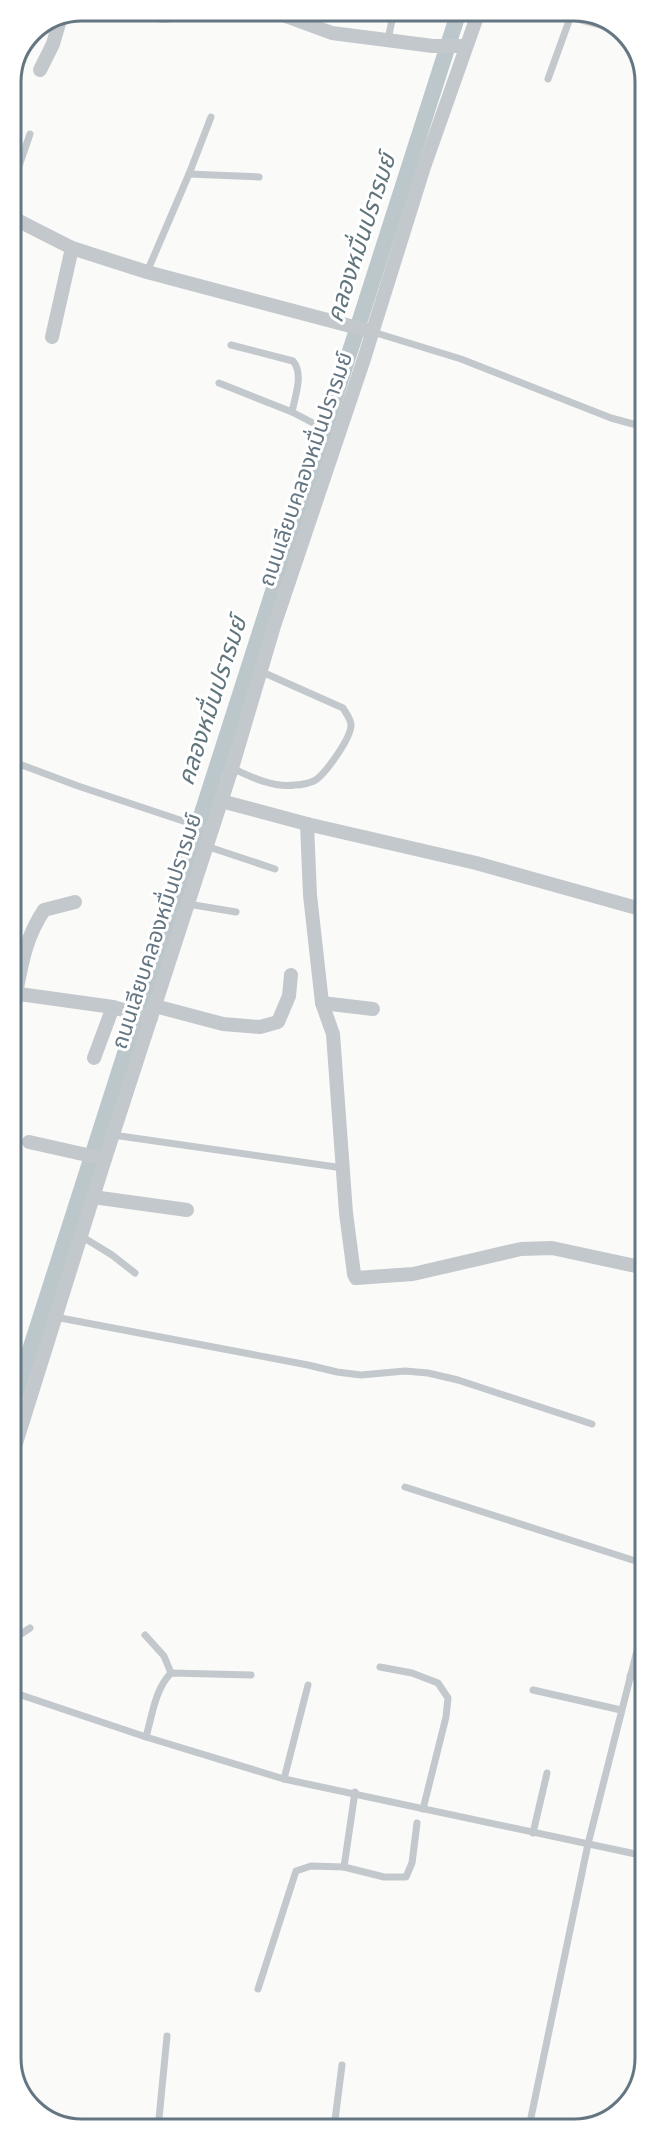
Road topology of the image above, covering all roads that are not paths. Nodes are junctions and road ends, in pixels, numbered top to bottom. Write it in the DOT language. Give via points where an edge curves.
graph roads {
  1 [pos="301,21"];
  2 [pos="392,21"];
  3 [pos="474,21"];
  4 [pos="569,21"];
  5 [pos="58,26"];
  6 [pos="388,39"];
  7 [pos="460,46"];
  8 [pos="40,70"];
  9 [pos="548,79"];
  10 [pos="211,117"];
  11 [pos="30,134"];
  12 [pos="21,160"];
  13 [pos="189,174"];
  14 [pos="259,177"];
  15 [pos="21,222"];
  16 [pos="72,248"];
  17 [pos="147,272"];
  18 [pos="367,330"];
  19 [pos="51,337"];
  20 [pos="231,345"];
  21 [pos="219,383"];
  22 [pos="292,412"];
  23 [pos="635,425"];
  24 [pos="334,430"];
  25 [pos="260,671"];
  26 [pos="21,765"];
  27 [pos="232,768"];
  28 [pos="221,801"];
  29 [pos="307,824"];
  30 [pos="210,830"];
  31 [pos="205,846"];
  32 [pos="275,868"];
  33 [pos="75,902"];
  34 [pos="187,904"];
  35 [pos="635,907"];
  36 [pos="236,912"];
  37 [pos="21,964"];
  38 [pos="291,975"];
  39 [pos="21,994"];
  40 [pos="322,1003"];
  41 [pos="117,1008"];
  42 [pos="373,1010"];
  43 [pos="149,1013"];
  44 [pos="94,1058"];
  45 [pos="113,1135"];
  46 [pos="29,1142"];
  47 [pos="93,1156"];
  48 [pos="343,1168"];
  49 [pos="93,1197"];
  50 [pos="187,1210"];
  51 [pos="81,1236"];
  52 [pos="635,1266"];
  53 [pos="135,1273"];
  54 [pos="55,1317"];
  55 [pos="21,1405"];
  56 [pos="592,1424"];
  57 [pos="405,1487"];
  58 [pos="635,1561"];
  59 [pos="30,1628"];
  60 [pos="21,1634"];
  61 [pos="145,1635"];
  62 [pos="635,1657"];
  63 [pos="380,1667"];
  64 [pos="171,1673"];
  65 [pos="251,1675"];
  66 [pos="630,1676"];
  67 [pos="635,1677"];
  68 [pos="308,1685"];
  69 [pos="533,1690"];
  70 [pos="21,1695"];
  71 [pos="621,1710"];
  72 [pos="146,1737"];
  73 [pos="547,1773"];
  74 [pos="284,1779"];
  75 [pos="355,1792"];
  76 [pos="423,1809"];
  77 [pos="417,1823"];
  78 [pos="533,1833"];
  79 [pos="588,1844"];
  80 [pos="635,1854"];
  81 [pos="344,1867"];
  82 [pos="258,1989"];
  83 [pos="167,2036"];
  84 [pos="342,2065"];
  85 [pos="159,2119"];
  86 [pos="335,2119"];
  87 [pos="531,2119"];
  1 -- 6 [label="street" via="332,33"];
  2 -- 6 [label="lane"];
  3 -- 7 [label="street, ถนนเลียบคลองหมื่นปรารมย์"];
  4 -- 9 [label="lane"];
  5 -- 8 [label="street"];
  6 -- 7 [label="street"];
  7 -- 18 [label="street, ถนนเลียบคลองหมื่นปรารมย์" via="424,167"];
  10 -- 13 [label="lane"];
  11 -- 12 [label="lane"];
  13 -- 14 [label="lane"];
  13 -- 17 [label="lane"];
  15 -- 16 [label="street"];
  16 -- 17 [label="street"];
  16 -- 19 [label="street"];
  17 -- 18 [label="street"];
  18 -- 23 [label="lane" via="462,360"];
  18 -- 24 [label="street, ถนนเลียบคลองหมื่นปรารมย์"];
  20 -- 22 [label="lane" via="293,361 299,375"];
  21 -- 22 [label="lane"];
  22 -- 24 [label="lane"];
  24 -- 25 [label="street, ถนนเลียบคลองหมื่นปรารมย์"];
  25 -- 27 [label="street, ถนนเลียบคลองหมื่นปรารมย์"];
  25 -- 27 [label="lane" via="343,708 351,728 329,767 315,781 294,786 275,784"];
  26 -- 30 [label="lane"];
  27 -- 28 [label="street, ถนนเลียบคลองหมื่นปรารมย์"];
  28 -- 29 [label="street"];
  28 -- 30 [label="street, ถนนเลียบคลองหมื่นปรารมย์"];
  29 -- 35 [label="street" via="476,863"];
  29 -- 40 [label="street"];
  30 -- 31 [label="street, ถนนเลียบคลองหมื่นปรารมย์"];
  31 -- 32 [label="lane"];
  31 -- 34 [label="street, ถนนเลียบคลองหมื่นปรารมย์"];
  33 -- 37 [label="street" via="45,910 27,939"];
  34 -- 36 [label="lane"];
  34 -- 43 [label="street, ถนนเลียบคลองหมื่นปรารมย์"];
  38 -- 43 [label="street" via="289,996 278,1022 260,1028"];
  39 -- 41 [label="street"];
  40 -- 42 [label="street"];
  40 -- 48 [label="street" via="333,1034"];
  41 -- 43 [label="street"];
  41 -- 44 [label="street"];
  43 -- 45 [label="street, ถนนเลียบคลองหมื่นปรารมย์"];
  45 -- 47 [label="street, ถนนเลียบคลองหมื่นปรารมย์"];
  45 -- 48 [label="lane"];
  46 -- 47 [label="street"];
  47 -- 49 [label="street, ถนนเลียบคลองหมื่นปรารมย์"];
  48 -- 52 [label="street" via="356,1278 413,1274 520,1250 552,1248"];
  49 -- 50 [label="street"];
  49 -- 51 [label="street, ถนนเลียบคลองหมื่นปรารมย์"];
  51 -- 53 [label="lane"];
  51 -- 54 [label="street, ถนนเลียบคลองหมื่นปรารมย์"];
  54 -- 55 [label="street, ถนนเลียบคลองหมื่นปรารมย์"];
  54 -- 56 [label="lane" via="338,1372 428,1373"];
  57 -- 58 [label="lane"];
  59 -- 60 [label="lane"];
  61 -- 64 [label="lane" via="164,1656"];
  62 -- 66 [label="lane"];
  63 -- 76 [label="lane" via="438,1683 448,1698"];
  64 -- 65 [label="lane"];
  64 -- 72 [label="lane" via="155,1703"];
  66 -- 67 [label="lane"];
  66 -- 71 [label="lane"];
  68 -- 74 [label="lane"];
  69 -- 71 [label="lane"];
  70 -- 72 [label="lane"];
  71 -- 79 [label="lane"];
  72 -- 74 [label="lane"];
  73 -- 78 [label="lane"];
  74 -- 75 [label="lane"];
  75 -- 76 [label="lane"];
  75 -- 81 [label="lane"];
  76 -- 78 [label="lane"];
  77 -- 81 [label="lane" via="412,1863 406,1877 384,1877"];
  78 -- 79 [label="lane"];
  79 -- 80 [label="lane"];
  79 -- 87 [label="lane"];
  81 -- 82 [label="lane" via="311,1866 296,1871"];
  83 -- 85 [label="lane"];
  84 -- 86 [label="lane"];
}
